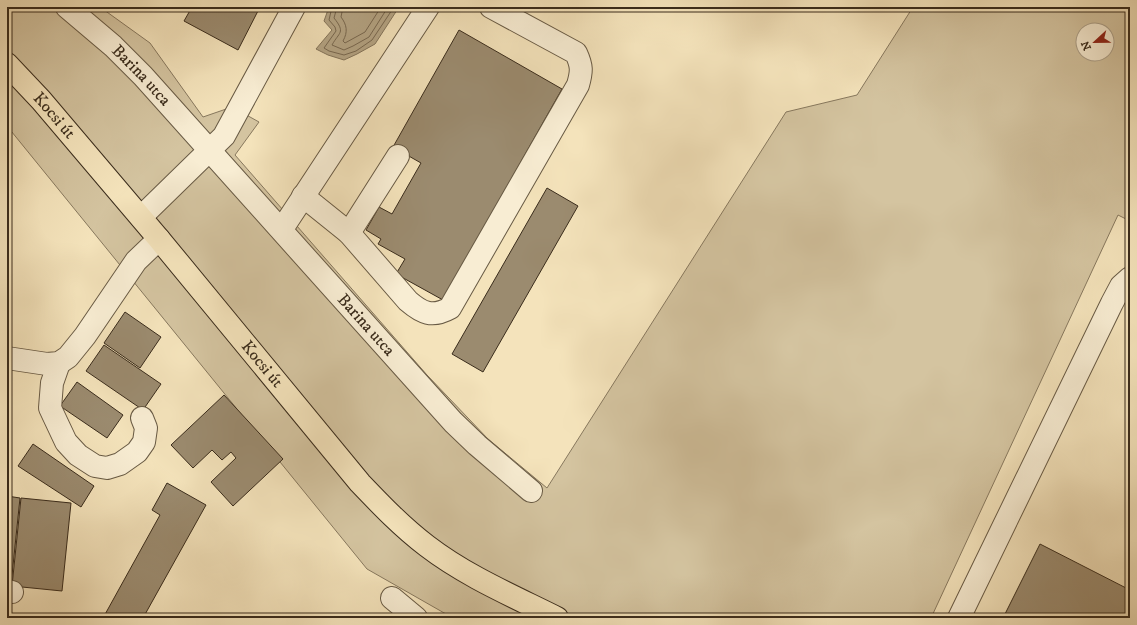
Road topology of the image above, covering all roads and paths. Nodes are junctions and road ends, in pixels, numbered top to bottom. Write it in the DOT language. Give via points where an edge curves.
graph roads {
  1 [pos="67,7"];
  2 [pos="294,7"];
  3 [pos="428,7"];
  4 [pos="491,7"];
  5 [pos="7,64"];
  6 [pos="209,150"];
  7 [pos="398,156"];
  8 [pos="303,196"];
  9 [pos="141,217"];
  10 [pos="282,229"];
  11 [pos="349,233"];
  12 [pos="159,239"];
  13 [pos="1130,278"];
  14 [pos="7,358"];
  15 [pos="58,362"];
  16 [pos="142,418"];
  17 [pos="530,491"];
  18 [pos="392,598"];
  19 [pos="535,613"];
  20 [pos="416,618"];
  21 [pos="557,618"];
  22 [pos="959,618"];
  1 -- 6 [label="street, Barina utca" via="143,76"];
  2 -- 6 [label="street" via="224,136"];
  3 -- 8 [label="street"];
  4 -- 11 [label="street" via="576,53 582,72 578,85 450,308 441,313 429,314 419,310 408,301"];
  5 -- 9 [label="main road, Kocsi út"];
  6 -- 9 [label="street"];
  6 -- 10 [label="street, Barina utca"];
  7 -- 11 [label="street"];
  8 -- 10 [label="street"];
  8 -- 11 [label="street"];
  9 -- 12 [label="main road, Kocsi út"];
  10 -- 17 [label="street, Barina utca" via="453,422"];
  12 -- 15 [label="street" via="136,261 68,358"];
  12 -- 19 [label="main road, Kocsi út" via="355,477 382,506 427,546"];
  13 -- 22 [label="street" via="1121,286 1112,303"];
  14 -- 15 [label="street" via="47,364"];
  15 -- 16 [label="street" via="52,383 50,408 66,442 78,455 95,466 108,468 120,464 137,452 144,442 146,428"];
  18 -- 20 [label="street"];
  19 -- 21 [label="main road, Kocsi út"];
}
